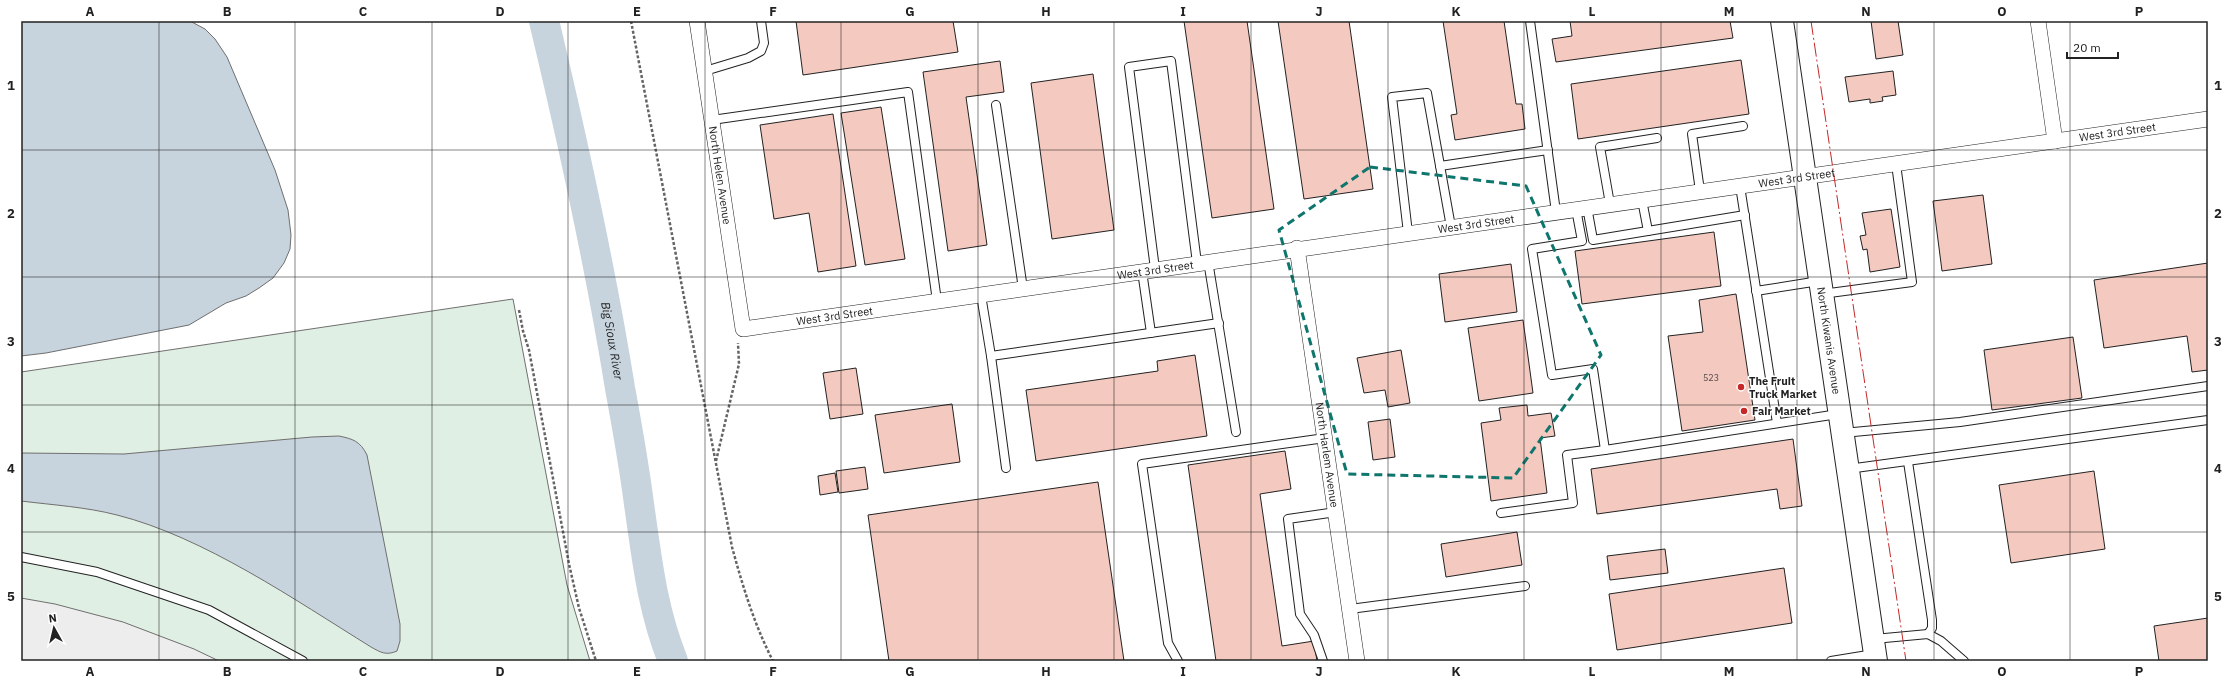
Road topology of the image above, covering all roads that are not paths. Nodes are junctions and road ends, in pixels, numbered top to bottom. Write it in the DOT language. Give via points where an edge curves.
graph roads {
  1 [pos="697,21"];
  2 [pos="761,21"];
  3 [pos="1530,21"];
  4 [pos="1782,21"];
  5 [pos="2038,21"];
  6 [pos="705,71"];
  7 [pos="996,105"];
  8 [pos="2208,119"];
  9 [pos="712,120"];
  10 [pos="1743,126"];
  11 [pos="1657,138"];
  12 [pos="2055,141"];
  13 [pos="1548,150"];
  14 [pos="1896,164"];
  15 [pos="1440,166"];
  16 [pos="1804,177"];
  17 [pos="1740,186"];
  18 [pos="1700,191"];
  19 [pos="1642,200"];
  20 [pos="1610,204"];
  21 [pos="1582,208"];
  22 [pos="1556,212"];
  23 [pos="1745,215"];
  24 [pos="1451,227"];
  25 [pos="1648,231"];
  26 [pos="1408,233"];
  27 [pos="1297,248"];
  28 [pos="1203,262"];
  29 [pos="1148,270"];
  30 [pos="1820,288"];
  31 [pos="1023,289"];
  32 [pos="1756,291"];
  33 [pos="981,295"];
  34 [pos="937,301"];
  35 [pos="1219,323"];
  36 [pos="743,329"];
  37 [pos="1150,333"];
  38 [pos="991,356"];
  39 [pos="2208,386"];
  40 [pos="2208,420"];
  41 [pos="1777,423"];
  42 [pos="1841,424"];
  43 [pos="1236,432"];
  44 [pos="1325,438"];
  45 [pos="1605,450"];
  46 [pos="1908,462"];
  47 [pos="1006,468"];
  48 [pos="1847,470"];
  49 [pos="1336,512"];
  50 [pos="1501,513"];
  51 [pos="21,557"];
  52 [pos="1525,586"];
  53 [pos="1350,609"];
  54 [pos="1928,634"];
  55 [pos="1874,651"];
  56 [pos="303,661"];
  57 [pos="1178,661"];
  58 [pos="1323,661"];
  59 [pos="1354,661"];
  60 [pos="1831,661"];
  61 [pos="1964,661"];
  1 -- 6 [label="street, North Helen Avenue"];
  2 -- 6 [label="lane" via="764,43 761,51 748,58"];
  3 -- 13 [label="lane"];
  4 -- 16 [label="main road, North Kiwanis Avenue"];
  5 -- 12 [label="street"];
  6 -- 9 [label="street, North Helen Avenue"];
  7 -- 31 [label="lane"];
  8 -- 12 [label="street, West 3rd Street"];
  9 -- 34 [label="lane" via="908,92"];
  9 -- 36 [label="street, North Helen Avenue"];
  10 -- 18 [label="lane" via="1692,134"];
  11 -- 20 [label="lane" via="1600,147"];
  12 -- 14 [label="street, West 3rd Street"];
  13 -- 15 [label="lane"];
  13 -- 22 [label="lane"];
  14 -- 16 [label="street, West 3rd Street"];
  14 -- 30 [label="lane" via="1912,282"];
  15 -- 24 [label="lane"];
  15 -- 26 [label="lane" via="1427,93 1392,97"];
  16 -- 17 [label="street, West 3rd Street"];
  16 -- 30 [label="main road, North Kiwanis Avenue"];
  17 -- 18 [label="street, West 3rd Street"];
  17 -- 23 [label="lane"];
  18 -- 19 [label="street, West 3rd Street"];
  19 -- 20 [label="street, West 3rd Street"];
  19 -- 25 [label="lane"];
  20 -- 21 [label="street, West 3rd Street"];
  21 -- 22 [label="street, West 3rd Street"];
  21 -- 25 [label="lane" via="1593,240"];
  21 -- 45 [label="lane" via="1582,241 1532,249 1552,375 1593,369"];
  22 -- 24 [label="street, West 3rd Street"];
  23 -- 25 [label="lane"];
  23 -- 32 [label="lane"];
  24 -- 26 [label="street, West 3rd Street"];
  26 -- 27 [label="street, West 3rd Street"];
  27 -- 28 [label="street, West 3rd Street"];
  27 -- 44 [label="street, North Harlem Avenue"];
  28 -- 29 [label="street, West 3rd Street"];
  28 -- 29 [label="lane" via="1171,61 1129,67"];
  28 -- 35 [label="lane"];
  29 -- 31 [label="street, West 3rd Street"];
  29 -- 37 [label="lane"];
  30 -- 32 [label="lane"];
  30 -- 42 [label="main road, North Kiwanis Avenue"];
  31 -- 33 [label="street, West 3rd Street"];
  32 -- 41 [label="lane"];
  33 -- 34 [label="street, West 3rd Street"];
  33 -- 38 [label="lane"];
  34 -- 36 [label="street, West 3rd Street"];
  35 -- 37 [label="lane"];
  35 -- 43 [label="lane"];
  37 -- 38 [label="lane"];
  38 -- 47 [label="lane"];
  39 -- 42 [label="lane" via="1960,422"];
  40 -- 46 [label="lane"];
  41 -- 42 [label="lane"];
  41 -- 45 [label="lane"];
  42 -- 48 [label="main road, North Kiwanis Avenue"];
  44 -- 49 [label="street, North Harlem Avenue"];
  44 -- 57 [label="lane" via="1142,464 1168,643"];
  45 -- 50 [label="lane" via="1567,455 1573,503"];
  46 -- 48 [label="lane"];
  46 -- 54 [label="lane" via="1932,620 1932,628"];
  48 -- 55 [label="main road, North Kiwanis Avenue"];
  49 -- 53 [label="street, North Harlem Avenue"];
  49 -- 58 [label="lane" via="1288,519 1300,614 1314,634"];
  51 -- 56 [label="lane" via="97,572 209,610"];
  52 -- 53 [label="lane"];
  53 -- 59 [label="street, North Harlem Avenue"];
  54 -- 55 [label="lane"];
  54 -- 61 [label="lane" via="1942,641"];
  55 -- 60 [label="lane"];
}
